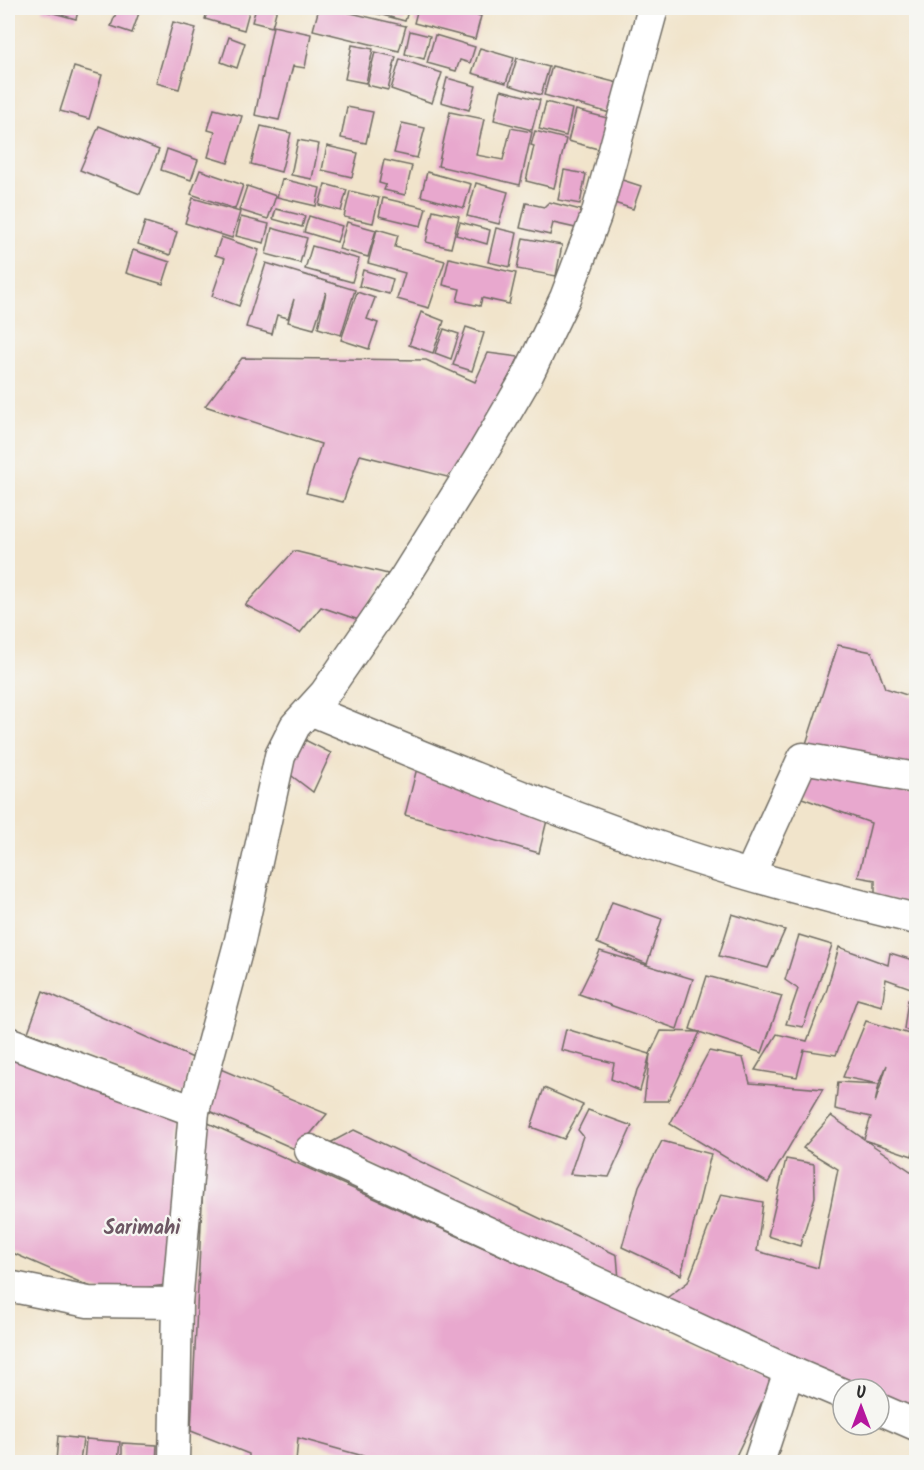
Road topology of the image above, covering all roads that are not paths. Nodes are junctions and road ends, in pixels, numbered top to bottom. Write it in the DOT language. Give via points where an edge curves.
graph roads {
  1 [pos="653,8"];
  2 [pos="310,710"];
  3 [pos="916,778"];
  4 [pos="750,874"];
  5 [pos="916,919"];
  6 [pos="8,1042"];
  7 [pos="194,1112"];
  8 [pos="310,1150"];
  9 [pos="8,1286"];
  10 [pos="177,1303"];
  11 [pos="789,1371"];
  12 [pos="831,1389"];
  13 [pos="891,1414"];
  14 [pos="916,1425"];
  15 [pos="182,1460"];
  16 [pos="759,1462"];
  1 -- 2 [label="street" via="596,216 560,308 526,377 451,504 366,636"];
  2 -- 4 [label="street" via="624,834"];
  2 -- 7 [label="street" via="287,739 275,772 240,940"];
  3 -- 4 [label="street" via="803,758"];
  4 -- 5 [label="street"];
  6 -- 7 [label="street"];
  7 -- 10 [label="street"];
  8 -- 11 [label="street"];
  9 -- 10 [label="street" via="88,1302"];
  10 -- 15 [label="street"];
  11 -- 12 [label="street"];
  11 -- 16 [label="street"];
  13 -- 14 [label="street"];
}
